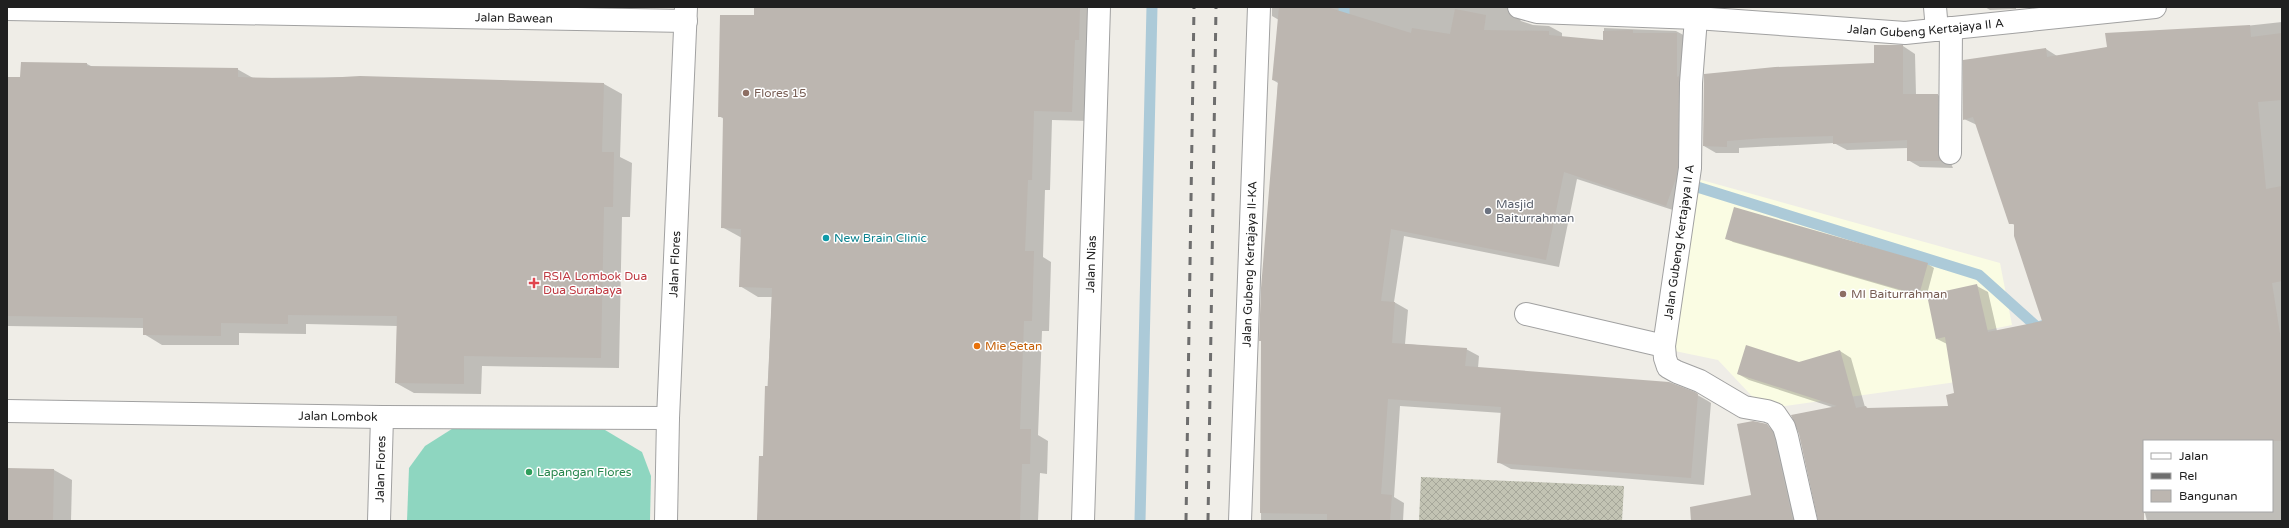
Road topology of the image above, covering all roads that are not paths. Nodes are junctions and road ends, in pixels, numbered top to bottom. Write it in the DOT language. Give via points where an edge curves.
graph roads {
  1 [pos="1099,7"];
  2 [pos="1259,7"];
  3 [pos="1935,7"];
  4 [pos="2155,7"];
  5 [pos="7,9"];
  6 [pos="1528,10"];
  7 [pos="686,14"];
  8 [pos="1708,15"];
  9 [pos="1944,29"];
  10 [pos="1950,153"];
  11 [pos="1526,314"];
  12 [pos="1664,346"];
  13 [pos="7,411"];
  14 [pos="382,417"];
  15 [pos="668,418"];
  16 [pos="379,521"];
  17 [pos="666,521"];
  18 [pos="1083,521"];
  19 [pos="1240,521"];
  20 [pos="1806,521"];
  1 -- 18 [label="street, Jalan Nias"];
  2 -- 19 [label="street, Jalan Gubeng Kertajaya II-KA"];
  3 -- 9 [label="street"];
  4 -- 9 [label="street, Jalan Gubeng Kertajaya II A"];
  5 -- 7 [label="street, Jalan Bawean"];
  6 -- 8 [label="street, Jalan Gubeng Kertajaya II A"];
  7 -- 15 [label="street, Jalan Flores"];
  8 -- 9 [label="street, Jalan Gubeng Kertajaya II A" via="1905,33"];
  8 -- 12 [label="street, Jalan Gubeng Kertajaya II A" via="1691,83 1690,168"];
  9 -- 10 [label="street"];
  11 -- 12 [label="street"];
  12 -- 20 [label="street, Jalan Gubeng Kertajaya II A" via="1668,367 1700,381 1744,407 1768,411 1778,418 1787,437"];
  13 -- 14 [label="street, Jalan Lombok"];
  14 -- 15 [label="street, Jalan Lombok"];
  14 -- 16 [label="street, Jalan Flores"];
  15 -- 17 [label="street, Jalan Flores"];
}
